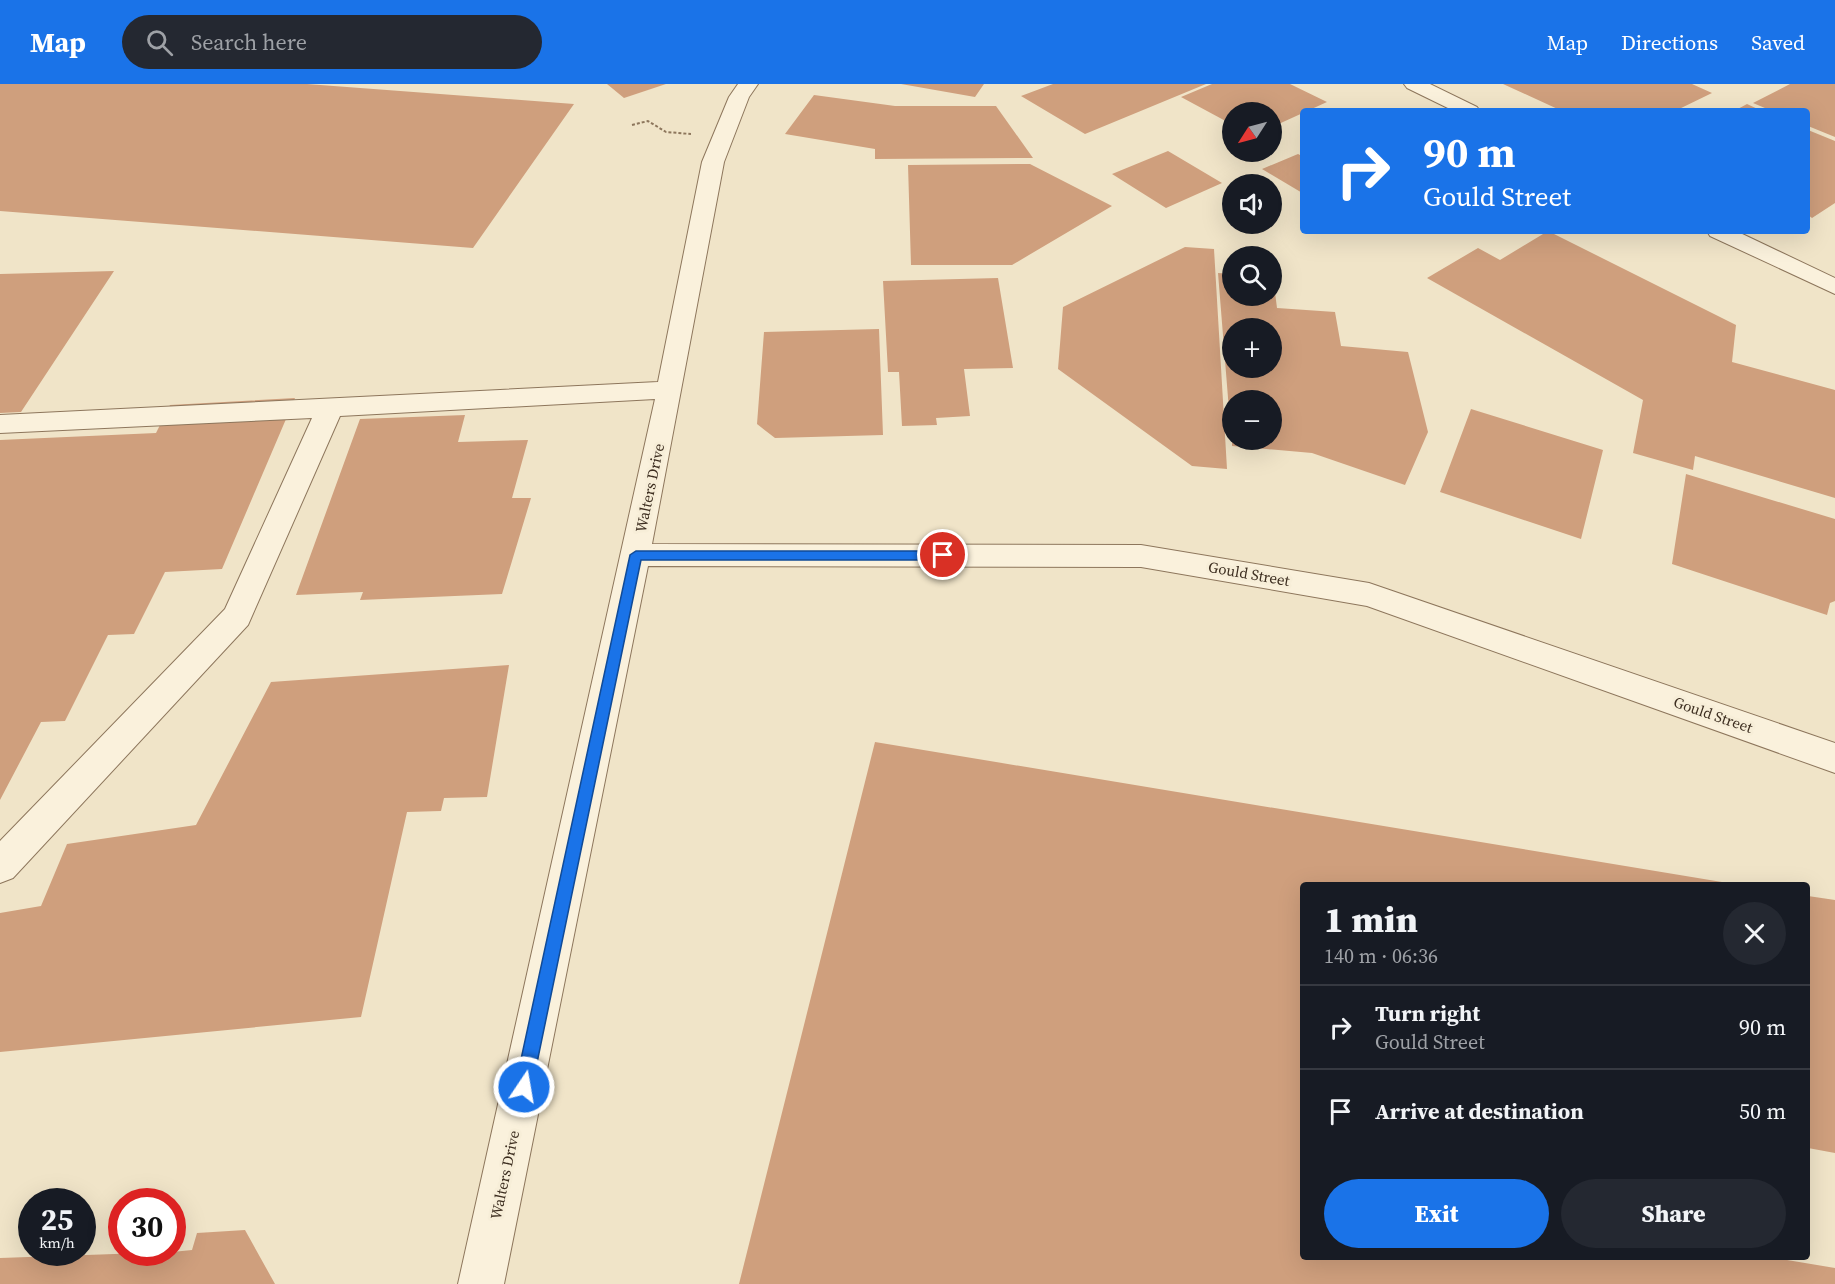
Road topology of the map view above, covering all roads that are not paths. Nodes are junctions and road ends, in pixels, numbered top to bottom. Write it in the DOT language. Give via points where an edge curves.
graph roads {
  1 [pos="748,84"];
  2 [pos="1414,84"];
  3 [pos="1464,108"];
  4 [pos="1724,234"];
  5 [pos="1835,288"];
  6 [pos="670,390"];
  7 [pos="330,408"];
  8 [pos="0,424"];
  9 [pos="636,555"];
  10 [pos="1835,758"];
  11 [pos="0,866"];
  12 [pos="481,1284"];
  1 -- 6 [label="street, Walters Drive" via="712,162"];
  2 -- 3 [label="street"];
  4 -- 5 [label="street"];
  6 -- 7 [label="street"];
  6 -- 9 [label="street, Walters Drive"];
  7 -- 8 [label="street"];
  7 -- 11 [label="street" via="237,616"];
  9 -- 10 [label="street, Gould Street" via="1129,555 1164,560 1368,595"];
  9 -- 12 [label="street, Walters Drive"];
}
